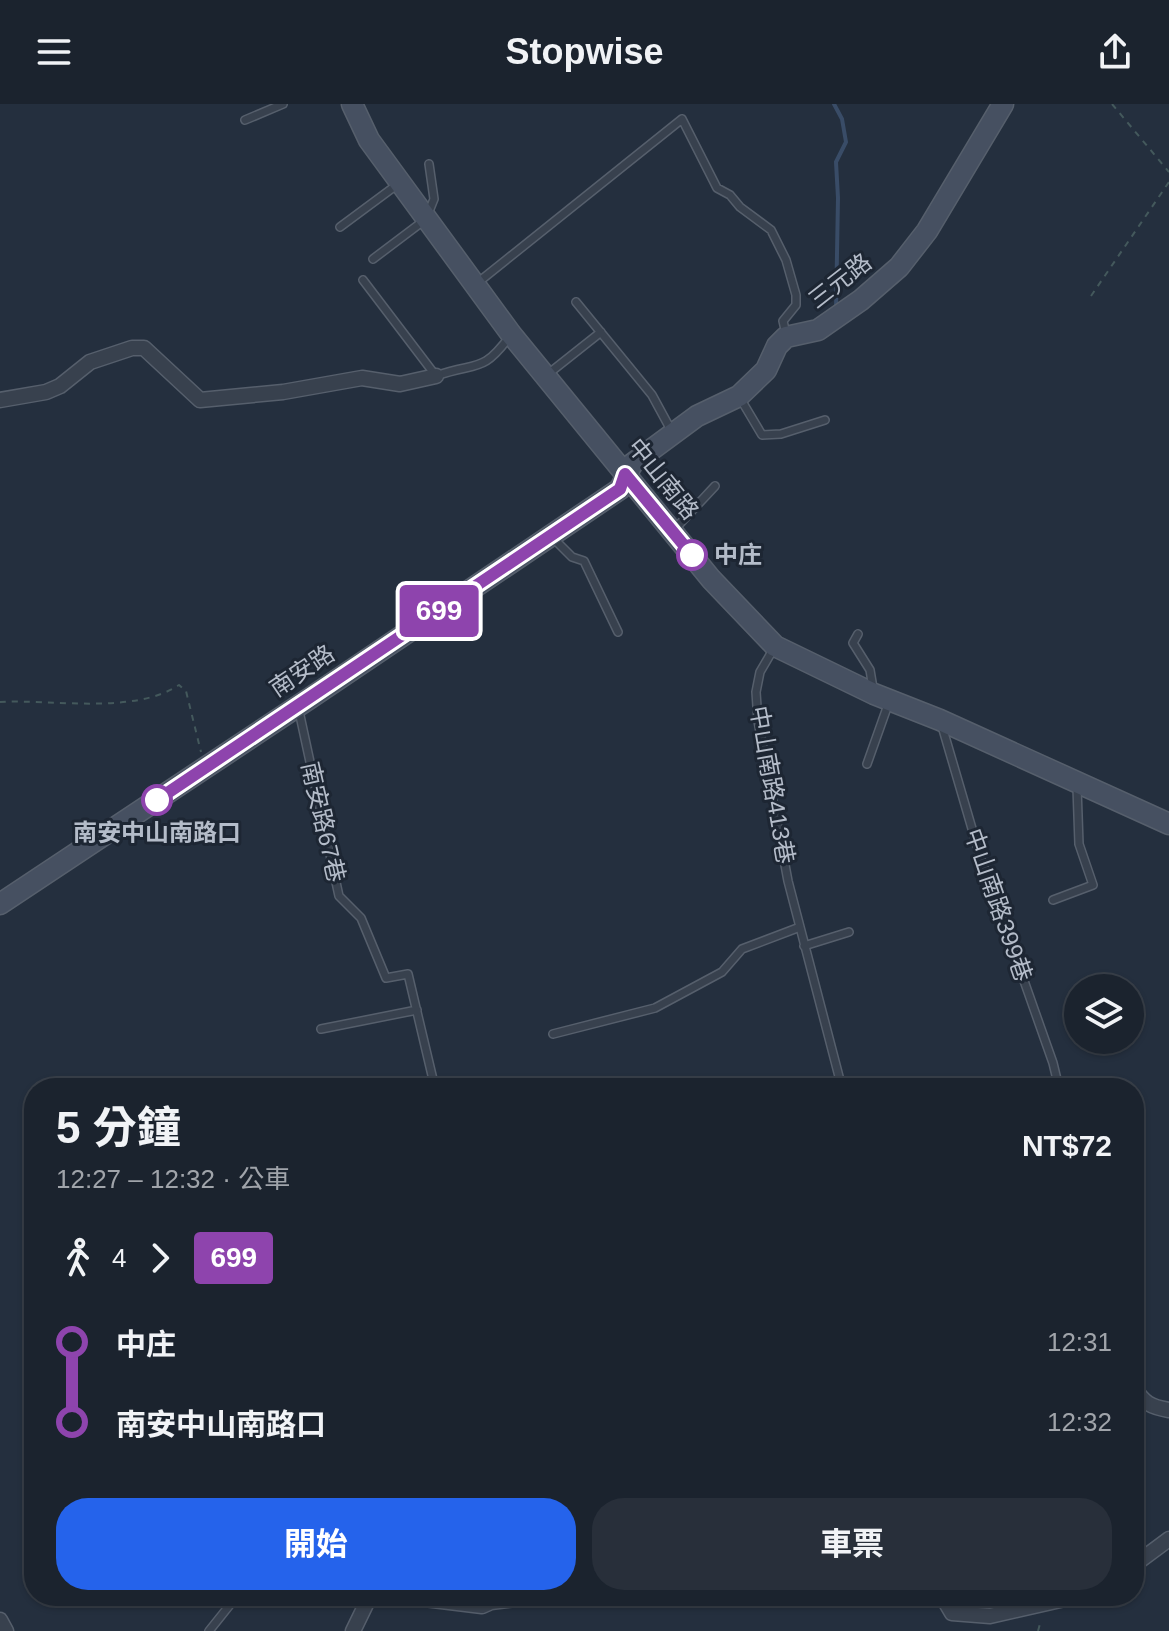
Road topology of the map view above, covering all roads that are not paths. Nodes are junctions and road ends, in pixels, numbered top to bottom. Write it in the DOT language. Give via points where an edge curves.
graph roads {
  1 [pos="283,104"];
  2 [pos="352,104"];
  3 [pos="1003,104"];
  4 [pos="245,120"];
  5 [pos="429,164"];
  6 [pos="400,183"];
  7 [pos="426,219"];
  8 [pos="340,227"];
  9 [pos="373,259"];
  10 [pos="363,280"];
  11 [pos="474,285"];
  12 [pos="576,302"];
  13 [pos="601,332"];
  14 [pos="511,334"];
  15 [pos="786,337"];
  16 [pos="546,375"];
  17 [pos="436,376"];
  18 [pos="739,396"];
  19 [pos="0,400"];
  20 [pos="825,420"];
  21 [pos="672,432"];
  22 [pos="625,474"];
  23 [pos="715,486"];
  24 [pos="672,532"];
  25 [pos="551,537"];
  26 [pos="618,632"];
  27 [pos="858,634"];
  28 [pos="775,646"];
  29 [pos="882,697"];
  30 [pos="297,705"];
  31 [pos="940,720"];
  32 [pos="867,764"];
  33 [pos="1077,782"];
  34 [pos="1169,824"];
  35 [pos="1053,900"];
  36 [pos="0,904"];
  37 [pos="800,927"];
  38 [pos="849,932"];
  39 [pos="804,946"];
  40 [pos="417,1010"];
  41 [pos="321,1029"];
  42 [pos="553,1034"];
  43 [pos="433,1078"];
  44 [pos="839,1078"];
  45 [pos="1057,1078"];
  46 [pos="1144,1402"];
  47 [pos="1169,1410"];
  48 [pos="1169,1539"];
  49 [pos="1144,1558"];
  50 [pos="229,1606"];
  51 [pos="365,1606"];
  52 [pos="948,1606"];
  53 [pos="1034,1606"];
  54 [pos="0,1620"];
  55 [pos="6,1631"];
  56 [pos="209,1631"];
  57 [pos="353,1631"];
  1 -- 4 [label="lane"];
  2 -- 6 [label="street, 中山南路" via="369,140"];
  3 -- 15 [label="street, 三元路" via="927,231 899,267 818,330"];
  5 -- 7 [label="lane" via="434,199"];
  6 -- 7 [label="street, 中山南路"];
  6 -- 8 [label="lane"];
  7 -- 9 [label="lane"];
  7 -- 11 [label="street, 中山南路"];
  10 -- 17 [label="lane"];
  11 -- 14 [label="street, 中山南路"];
  11 -- 15 [label="lane" via="682,119 717,188 771,230 786,260 796,295 796,305 783,321"];
  12 -- 13 [label="lane"];
  13 -- 16 [label="lane"];
  13 -- 21 [label="lane" via="652,395"];
  14 -- 16 [label="street, 中山南路"];
  14 -- 17 [label="lane" via="480,367"];
  15 -- 18 [label="street" via="766,370"];
  16 -- 22 [label="street, 中山南路"];
  17 -- 19 [label="street" via="400,384 362,378 200,400 144,348 132,348 90,362 46,392"];
  18 -- 20 [label="lane" via="762,435"];
  18 -- 21 [label="street"];
  21 -- 22 [label="street"];
  22 -- 24 [label="street, 中山南路"];
  22 -- 25 [label="street, 南安路" via="620,489"];
  23 -- 24 [label="lane"];
  24 -- 28 [label="street, 中山南路"];
  25 -- 26 [label="lane" via="584,561"];
  25 -- 30 [label="street, 南安路"];
  27 -- 29 [label="lane" via="853,643"];
  28 -- 29 [label="street, 中山南路"];
  28 -- 37 [label="lane, 中山南路413巷" via="760,672 758,721"];
  29 -- 31 [label="street, 中山南路"];
  29 -- 32 [label="lane"];
  30 -- 36 [label="street, 南安路"];
  30 -- 40 [label="lane, 南安路67巷" via="339,896 361,918 386,978 408,974"];
  31 -- 33 [label="street, 中山南路"];
  31 -- 45 [label="lane, 中山南路399巷" via="980,856"];
  33 -- 34 [label="street, 中山南路"];
  33 -- 35 [label="lane" via="1079,844 1093,885"];
  37 -- 39 [label="lane, 中山南路413巷"];
  37 -- 42 [label="lane" via="742,949 722,972 655,1008"];
  38 -- 39 [label="lane"];
  39 -- 44 [label="lane, 中山南路413巷"];
  40 -- 41 [label="lane"];
  40 -- 43 [label="lane, 南安路67巷"];
  46 -- 47 [label="street"];
  48 -- 49 [label="street"];
  50 -- 56 [label="lane"];
  51 -- 57 [label="street"];
  52 -- 53 [label="street" via="952,1613 990,1616"];
  54 -- 55 [label="street"];
}
